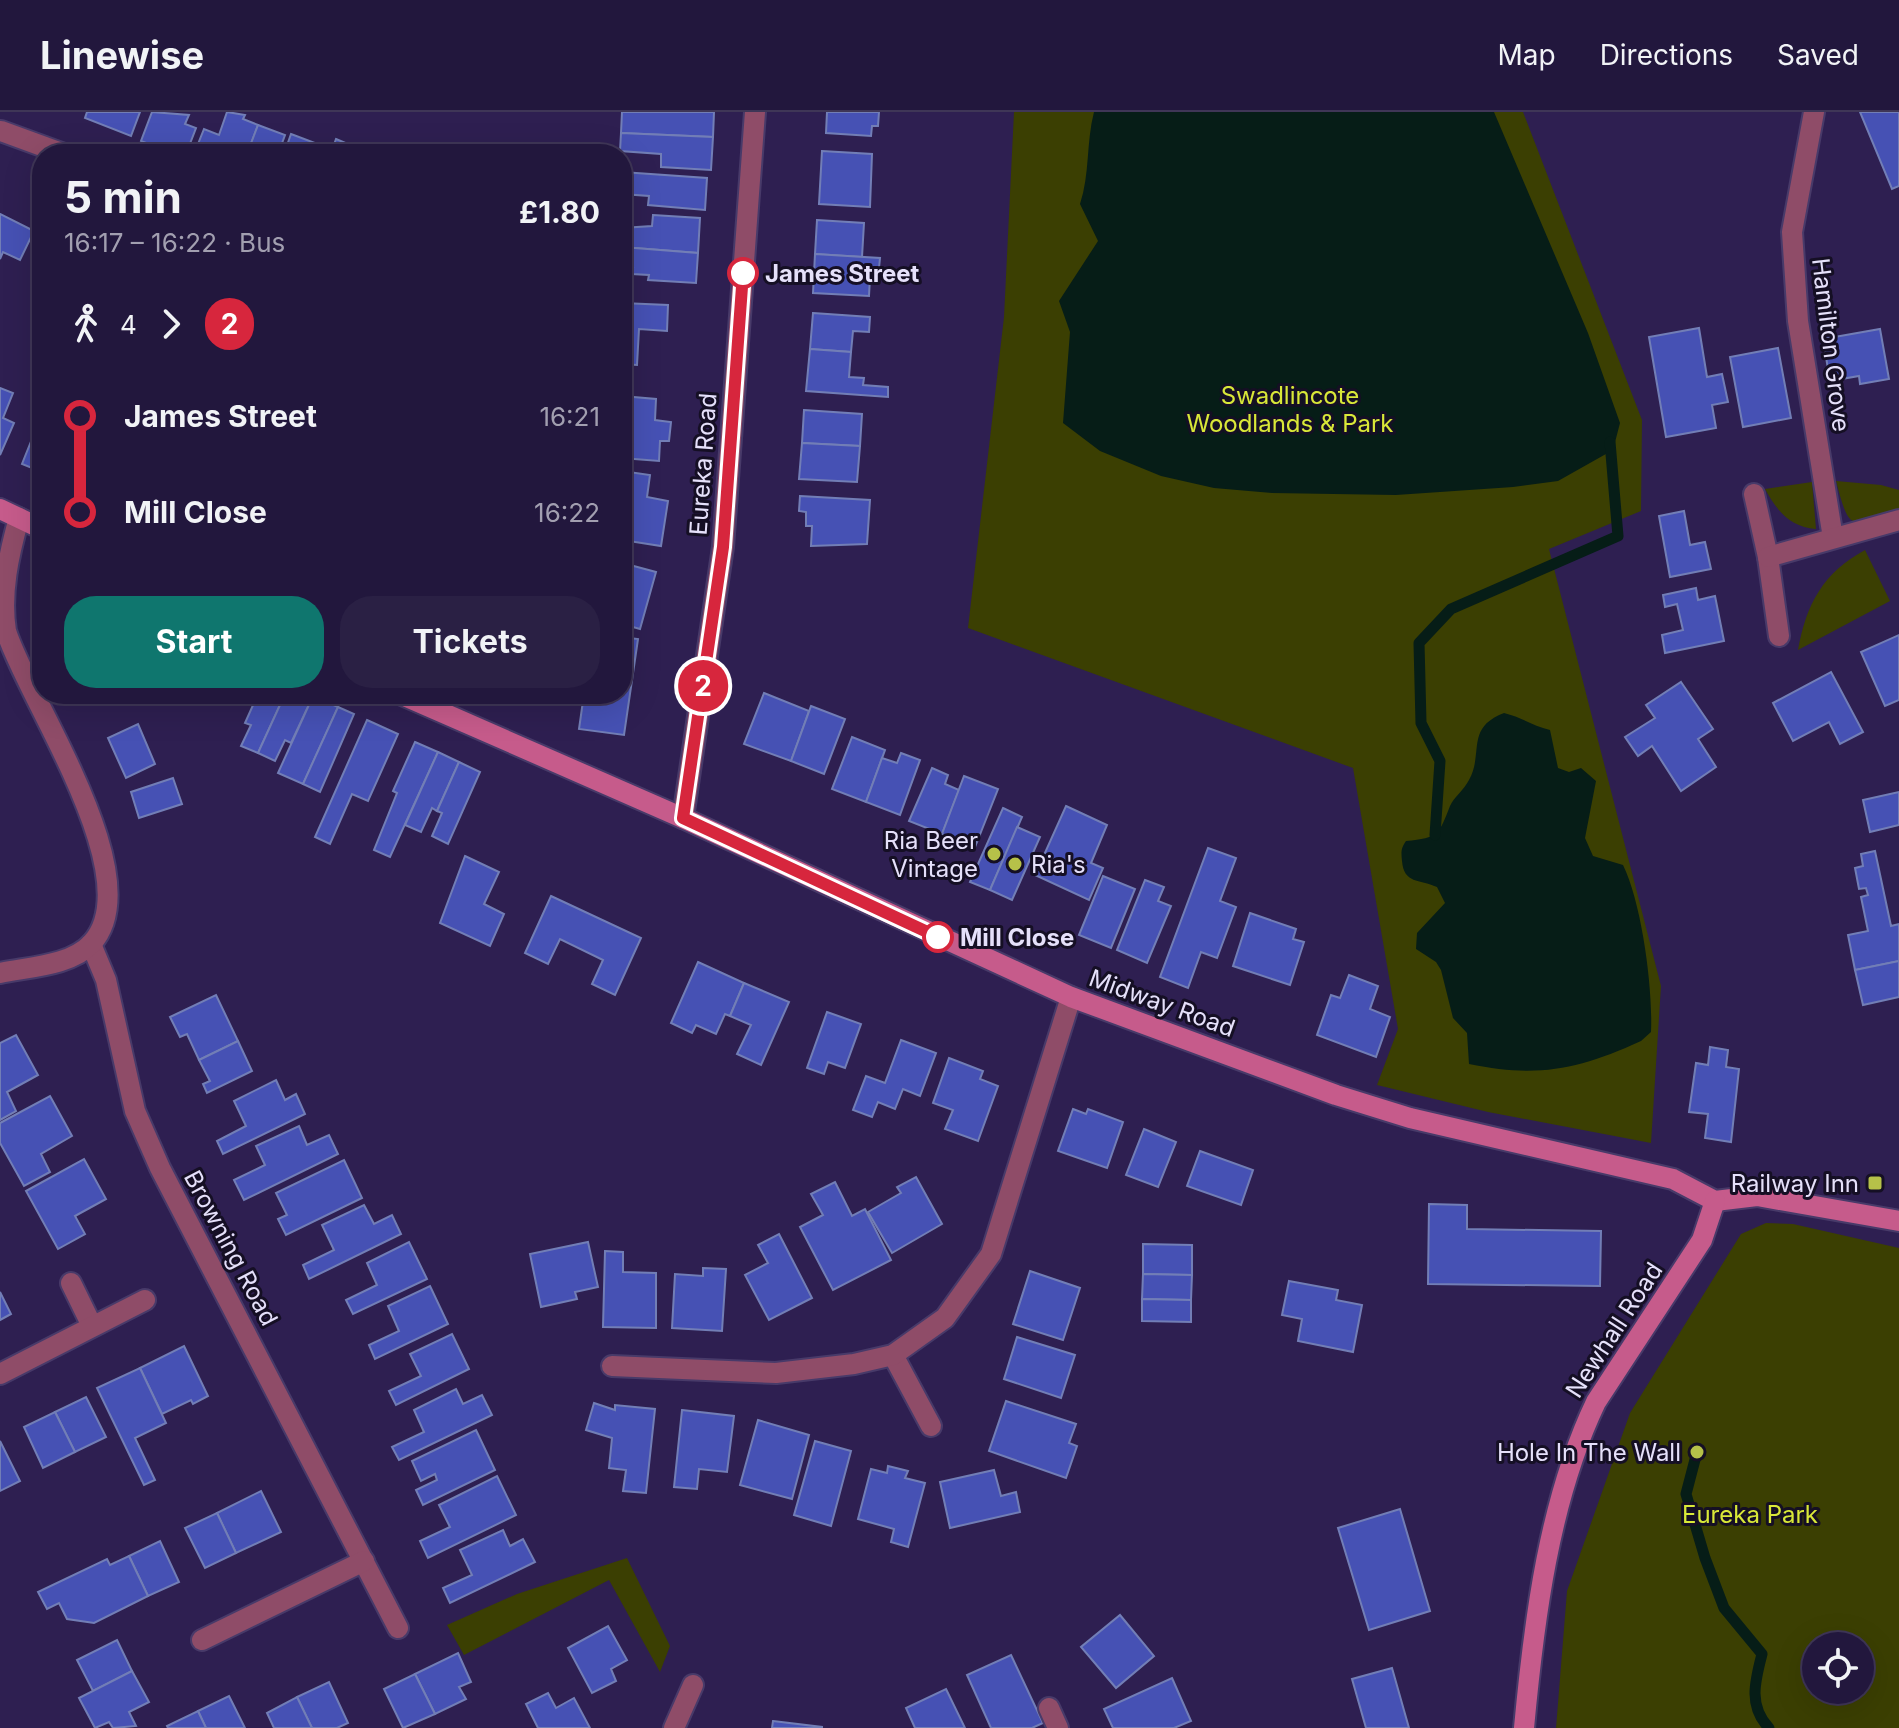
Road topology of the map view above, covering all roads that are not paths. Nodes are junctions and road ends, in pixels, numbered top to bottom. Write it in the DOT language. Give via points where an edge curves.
graph roads {
  1 [pos="755,112"];
  2 [pos="1814,112"];
  3 [pos="1,131"];
  4 [pos="37,144"];
  5 [pos="1754,494"];
  6 [pos="0,509"];
  7 [pos="19,518"];
  8 [pos="1899,520"];
  9 [pos="32,524"];
  10 [pos="1833,538"];
  11 [pos="1768,557"];
  12 [pos="1779,636"];
  13 [pos="32,687"];
  14 [pos="40,704"];
  15 [pos="423,704"];
  16 [pos="683,818"];
  17 [pos="91,944"];
  18 [pos="0,973"];
  19 [pos="1071,997"];
  20 [pos="1715,1201"];
  21 [pos="1899,1221"];
  22 [pos="71,1283"];
  23 [pos="145,1300"];
  24 [pos="92,1326"];
  25 [pos="893,1355"];
  26 [pos="612,1366"];
  27 [pos="0,1374"];
  28 [pos="931,1426"];
  29 [pos="364,1561"];
  30 [pos="398,1628"];
  31 [pos="202,1640"];
  32 [pos="693,1685"];
  33 [pos="1049,1708"];
  34 [pos="674,1728"];
  35 [pos="1058,1728"];
  36 [pos="1524,1728"];
  1 -- 16 [label="street, Eureka Road" via="723,547"];
  2 -- 10 [label="street, Hamilton Grove" via="1792,232 1798,321"];
  3 -- 4 [label="street"];
  5 -- 11 [label="street"];
  6 -- 7 [label="main road"];
  7 -- 9 [label="main road"];
  7 -- 13 [label="street" via="1,593 6,631"];
  8 -- 10 [label="street"];
  10 -- 11 [label="street"];
  11 -- 12 [label="street"];
  14 -- 17 [label="street" via="102,852 106,899 103,923"];
  15 -- 16 [label="main road, Midway Road"];
  16 -- 19 [label="main road, Midway Road"];
  17 -- 18 [label="street" via="70,958"];
  17 -- 29 [label="street, Browning Road" via="106,980 135,1111 160,1168"];
  19 -- 20 [label="main road, Midway Road" via="1336,1095 1410,1118 1673,1179"];
  19 -- 25 [label="street" via="991,1254 945,1318"];
  20 -- 21 [label="main road" via="1757,1196"];
  20 -- 36 [label="main road, Newhall Road" via="1702,1240 1582,1430 1554,1533"];
  22 -- 24 [label="street"];
  23 -- 24 [label="street"];
  24 -- 27 [label="street"];
  25 -- 26 [label="street" via="776,1373"];
  25 -- 28 [label="street"];
  29 -- 30 [label="street, Browning Road"];
  29 -- 31 [label="street"];
  32 -- 34 [label="street"];
  33 -- 35 [label="street"];
}
